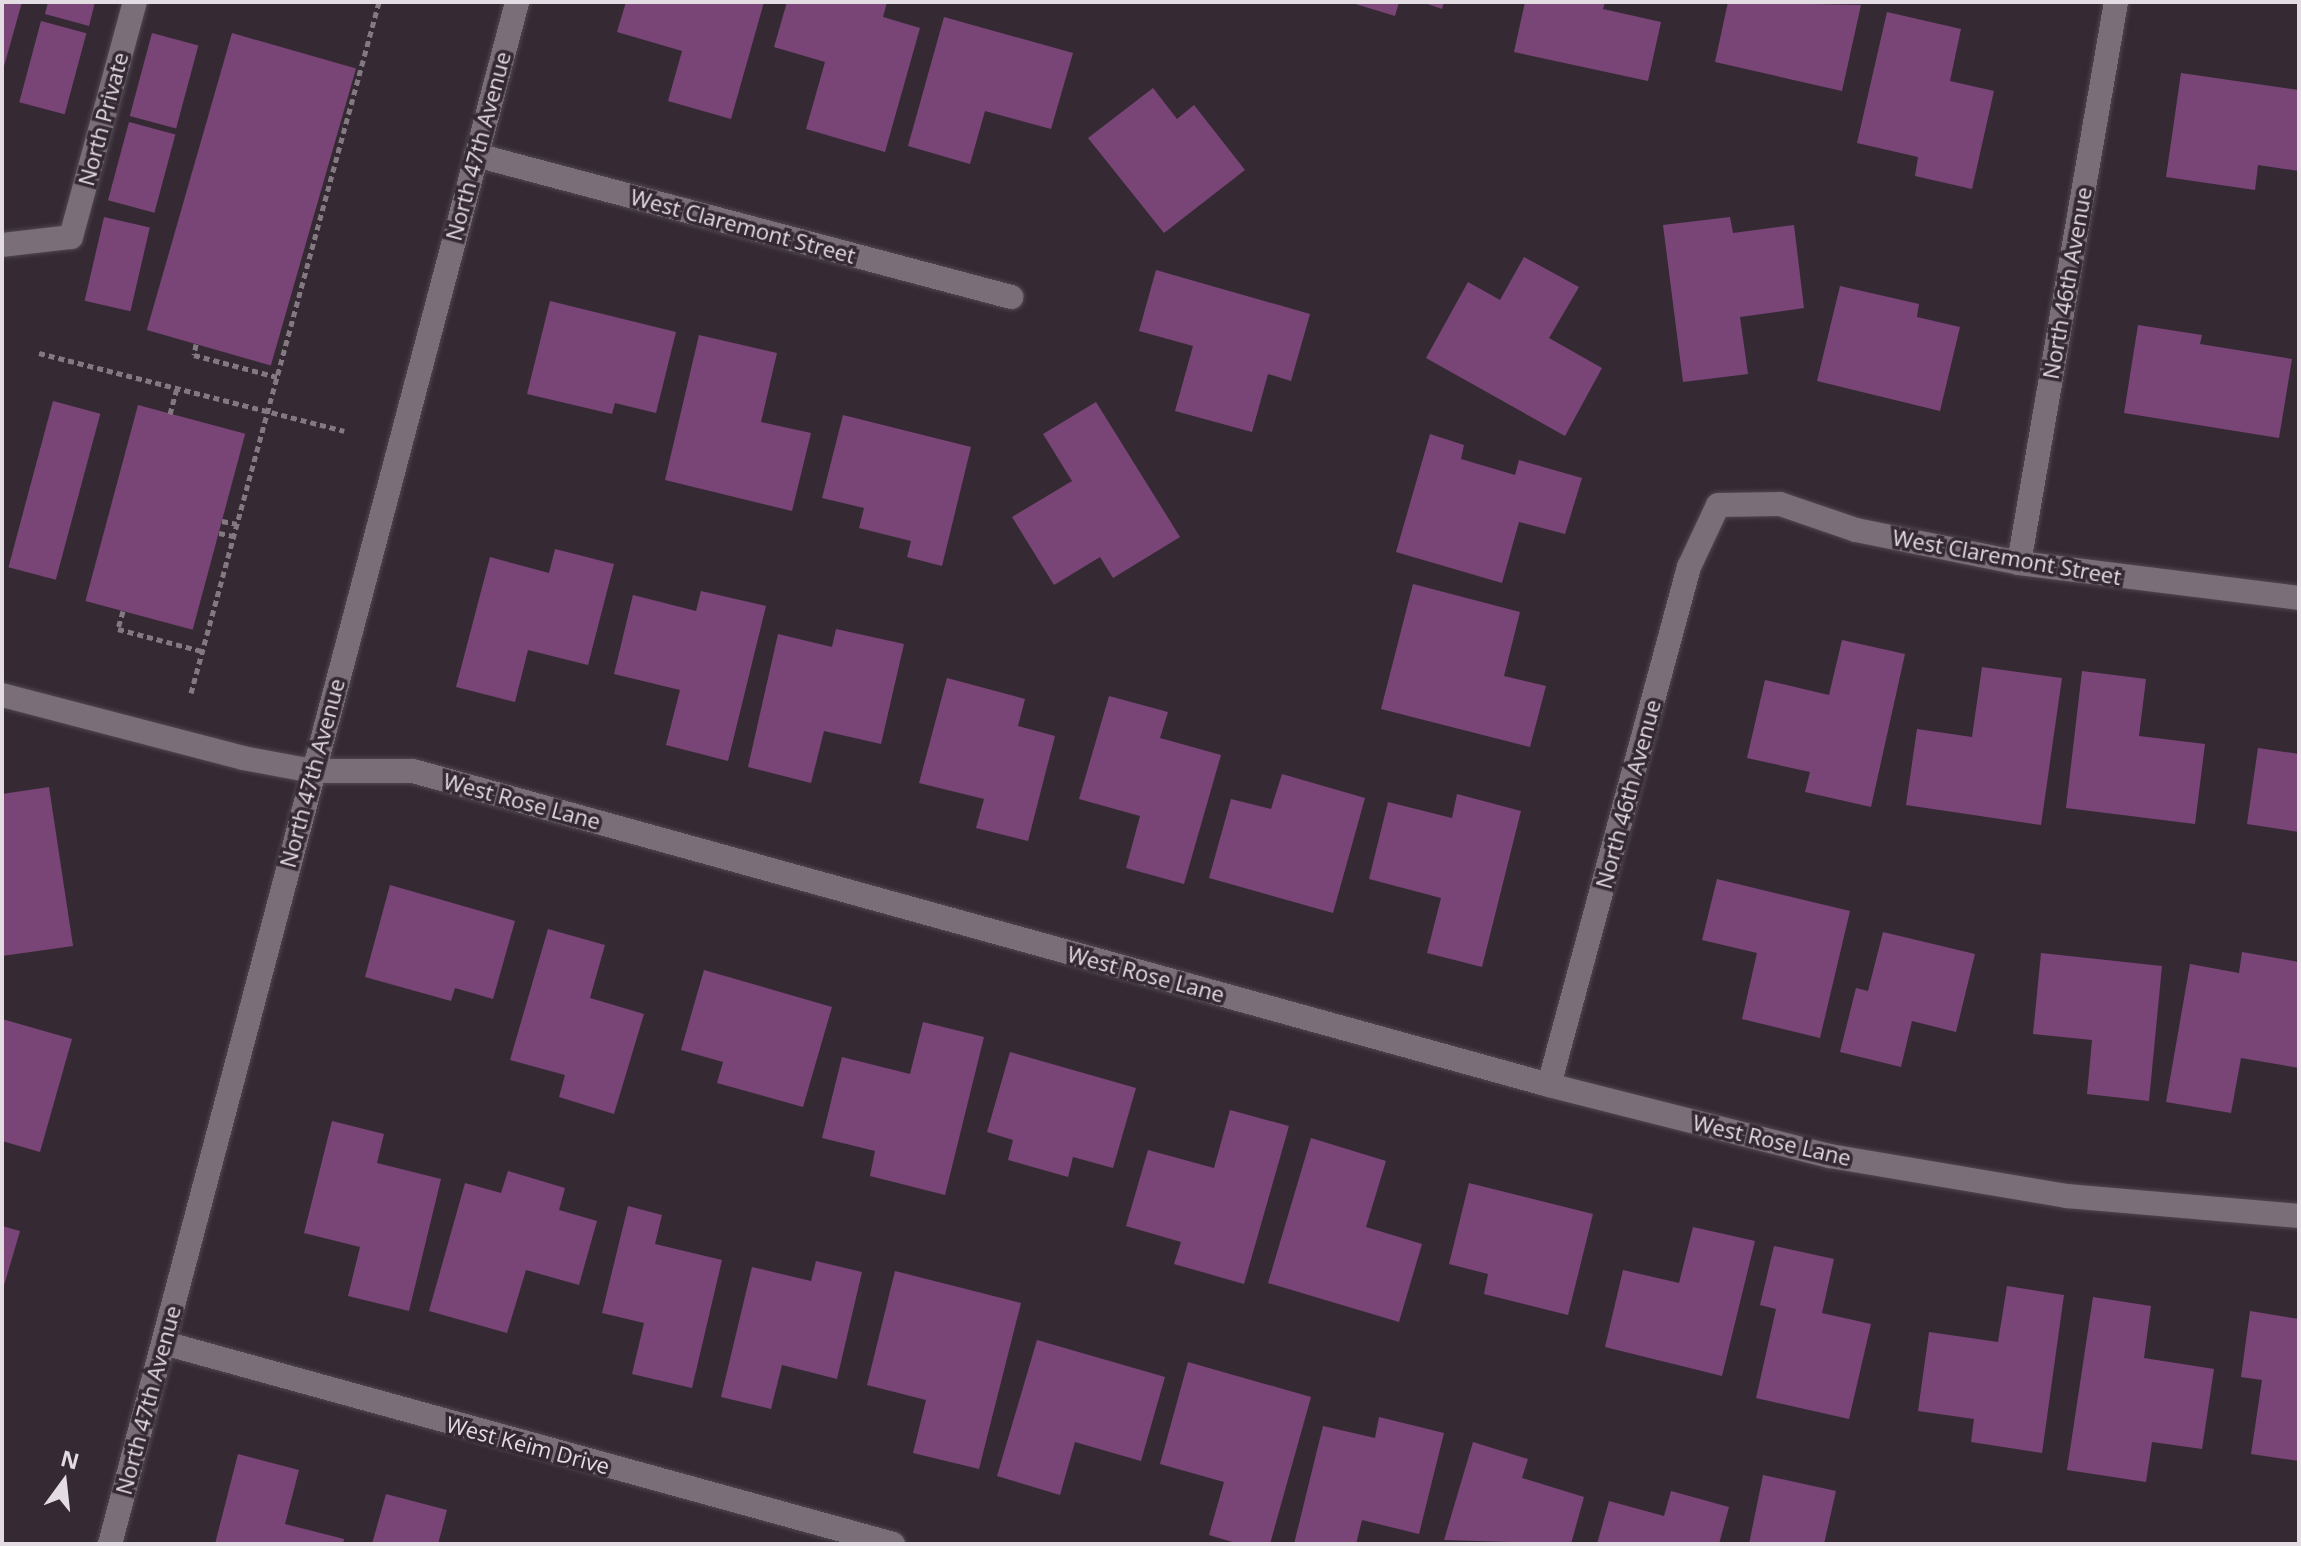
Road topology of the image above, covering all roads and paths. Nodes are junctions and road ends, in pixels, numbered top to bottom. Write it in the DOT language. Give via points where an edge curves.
graph roads {
  1 [pos="135,2"];
  2 [pos="379,2"];
  3 [pos="517,2"];
  4 [pos="2116,2"];
  5 [pos="476,155"];
  6 [pos="2,245"];
  7 [pos="1011,297"];
  8 [pos="196,344"];
  9 [pos="39,353"];
  10 [pos="277,377"];
  11 [pos="177,388"];
  12 [pos="267,411"];
  13 [pos="170,414"];
  14 [pos="344,431"];
  15 [pos="1718,505"];
  16 [pos="222,521"];
  17 [pos="237,524"];
  18 [pos="219,533"];
  19 [pos="233,536"];
  20 [pos="2019,563"];
  21 [pos="2299,598"];
  22 [pos="123,611"];
  23 [pos="202,651"];
  24 [pos="191,693"];
  25 [pos="2,695"];
  26 [pos="313,771"];
  27 [pos="1549,1085"];
  28 [pos="2299,1216"];
  29 [pos="164,1343"];
  30 [pos="110,1544"];
  31 [pos="893,1544"];
  1 -- 6 [label="street, North Private" via="71,237"];
  2 -- 10 [label="path"];
  3 -- 5 [label="street, North 47th Avenue"];
  4 -- 20 [label="street, North 46th Avenue"];
  5 -- 7 [label="street, West Claremont Street"];
  5 -- 26 [label="street, North 47th Avenue"];
  8 -- 10 [label="path" via="194,355"];
  9 -- 11 [label="path"];
  10 -- 12 [label="path"];
  11 -- 12 [label="path"];
  11 -- 13 [label="path"];
  12 -- 14 [label="path"];
  12 -- 17 [label="path"];
  15 -- 20 [label="street, West Claremont Street" via="1780,504 1856,530"];
  15 -- 27 [label="street, North 46th Avenue" via="1689,567"];
  16 -- 17 [label="path"];
  17 -- 19 [label="path"];
  18 -- 19 [label="path"];
  19 -- 23 [label="path"];
  20 -- 21 [label="street, West Claremont Street"];
  22 -- 23 [label="path" via="118,629"];
  23 -- 24 [label="path"];
  25 -- 26 [label="street, West Rose Lane" via="215,753"];
  26 -- 27 [label="street, West Rose Lane" via="413,771"];
  26 -- 29 [label="street, North 47th Avenue"];
  27 -- 28 [label="street, West Rose Lane" via="1830,1156 2067,1196"];
  29 -- 30 [label="street, North 47th Avenue"];
  29 -- 31 [label="street, West Keim Drive"];
}
